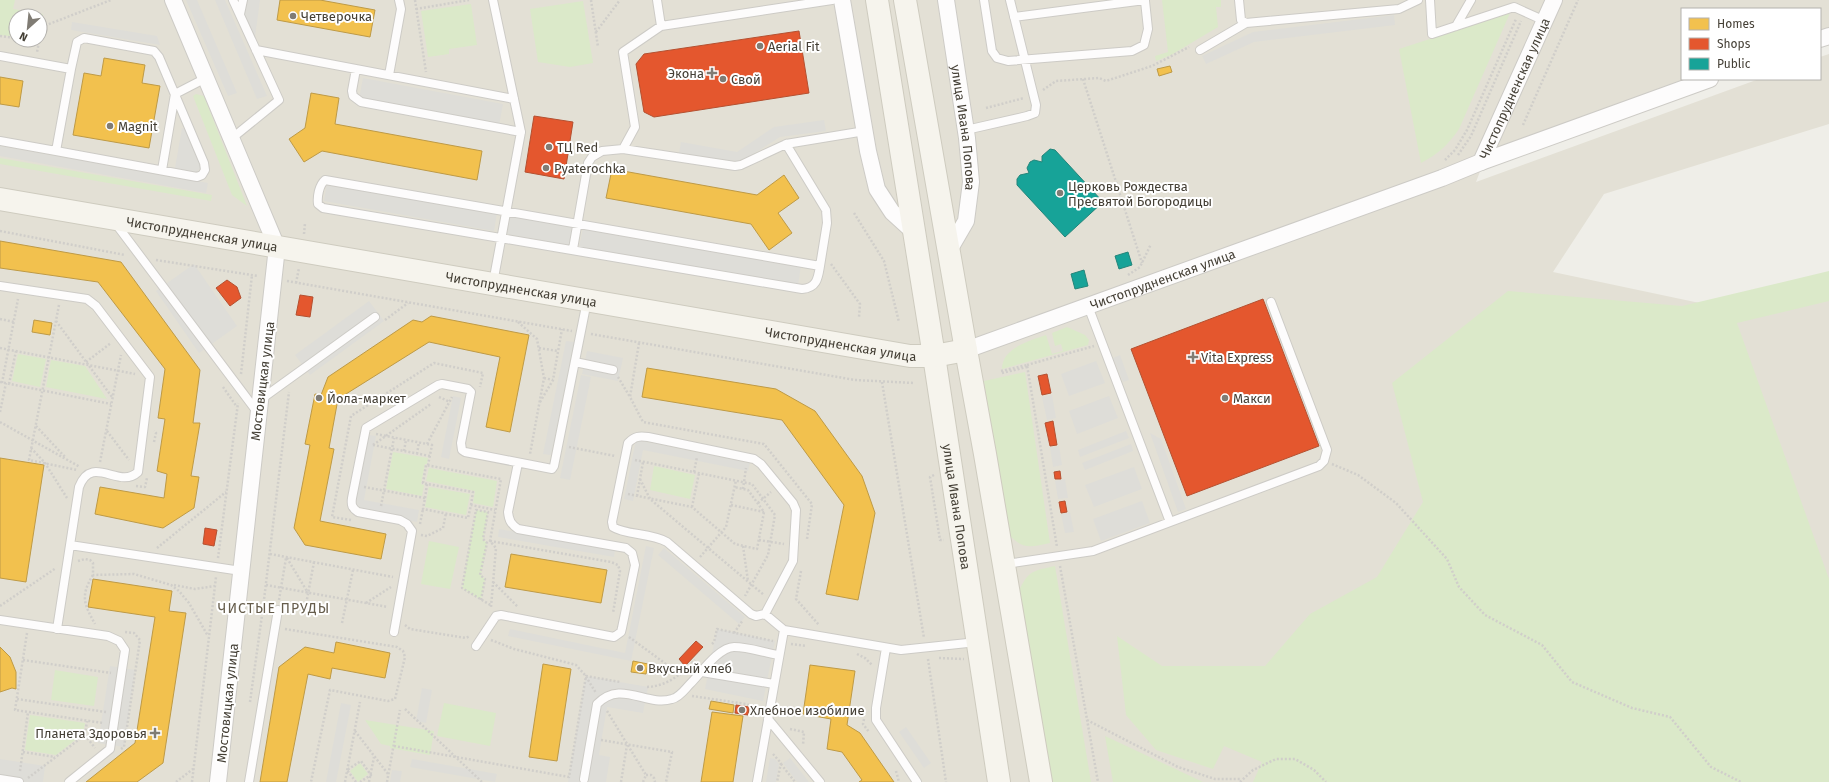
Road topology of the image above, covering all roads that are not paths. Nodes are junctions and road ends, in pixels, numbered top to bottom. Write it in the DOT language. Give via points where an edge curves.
graph roads {
  1 [pos="173,0"];
  2 [pos="233,0"];
  3 [pos="243,0"];
  4 [pos="399,0"];
  5 [pos="494,0"];
  6 [pos="657,0"];
  7 [pos="832,0"];
  8 [pos="842,0"];
  9 [pos="877,0"];
  10 [pos="905,0"];
  11 [pos="946,0"];
  12 [pos="984,0"];
  13 [pos="1010,0"];
  14 [pos="1239,0"];
  15 [pos="1418,0"];
  16 [pos="1430,0"];
  17 [pos="1471,0"];
  18 [pos="1554,0"];
  19 [pos="1145,1"];
  20 [pos="785,4"];
  21 [pos="240,15"];
  22 [pos="1014,17"];
  23 [pos="1545,21"];
  24 [pos="1246,23"];
  25 [pos="661,26"];
  26 [pos="1456,26"];
  27 [pos="1198,47"];
  28 [pos="256,50"];
  29 [pos="0,56"];
  30 [pos="1024,59"];
  31 [pos="71,69"];
  32 [pos="356,69"];
  33 [pos="389,75"];
  34 [pos="206,78"];
  35 [pos="1707,80"];
  36 [pos="175,94"];
  37 [pos="514,99"];
  38 [pos="966,130"];
  39 [pos="865,131"];
  40 [pos="521,132"];
  41 [pos="231,139"];
  42 [pos="0,141"];
  43 [pos="786,144"];
  44 [pos="623,149"];
  45 [pos="56,152"];
  46 [pos="1481,162"];
  47 [pos="162,170"];
  48 [pos="0,199"];
  49 [pos="506,211"];
  50 [pos="111,217"];
  51 [pos="577,224"];
  52 [pos="914,232"];
  53 [pos="501,237"];
  54 [pos="278,247"];
  55 [pos="573,249"];
  56 [pos="948,252"];
  57 [pos="820,266"];
  58 [pos="493,284"];
  59 [pos="0,286"];
  60 [pos="588,300"];
  61 [pos="1271,302"];
  62 [pos="1088,306"];
  63 [pos="375,317"];
  64 [pos="966,350"];
  65 [pos="934,356"];
  66 [pos="575,362"];
  67 [pos="613,370"];
  68 [pos="259,407"];
  69 [pos="518,463"];
  70 [pos="1170,522"];
  71 [pos="70,545"];
  72 [pos="1004,565"];
  73 [pos="241,571"];
  74 [pos="278,610"];
  75 [pos="765,614"];
  76 [pos="0,620"];
  77 [pos="57,628"];
  78 [pos="784,630"];
  79 [pos="394,632"];
  80 [pos="978,642"];
  81 [pos="476,646"];
  82 [pos="886,648"];
  83 [pos="780,655"];
  84 [pos="702,672"];
  85 [pos="774,684"];
  86 [pos="768,719"];
  87 [pos="0,779"];
  88 [pos="584,779"];
  89 [pos="19,782"];
  90 [pos="68,782"];
  91 [pos="218,782"];
  92 [pos="249,782"];
  93 [pos="757,782"];
  94 [pos="820,782"];
  95 [pos="917,782"];
  96 [pos="999,782"];
  97 [pos="1041,782"];
  1 -- 34 [label="street"];
  2 -- 21 [label="lane"];
  3 -- 21 [label="lane"];
  4 -- 33 [label="lane" via="401,9"];
  5 -- 37 [label="lane"];
  6 -- 25 [label="lane"];
  7 -- 20 [label="lane"];
  8 -- 39 [label="street"];
  9 -- 52 [label="main road, улица Ивана Попова"];
  10 -- 56 [label="main road"];
  11 -- 38 [label="street, улица Ивана Попова"];
  12 -- 30 [label="lane" via="992,51 997,58 1003,60"];
  13 -- 22 [label="lane"];
  14 -- 24 [label="lane" via="1242,20"];
  15 -- 24 [label="lane" via="1399,9"];
  16 -- 26 [label="lane" via="1432,34"];
  17 -- 26 [label="lane"];
  18 -- 23 [label="street, Чистопрудненская улица"];
  19 -- 22 [label="lane"];
  19 -- 30 [label="lane" via="1148,29 1144,45 1132,51"];
  20 -- 25 [label="lane"];
  21 -- 28 [label="lane"];
  22 -- 30 [label="lane"];
  23 -- 26 [label="lane" via="1514,7"];
  23 -- 46 [label="street, Чистопрудненская улица"];
  24 -- 27 [label="lane"];
  25 -- 44 [label="lane" via="623,52 635,127"];
  28 -- 32 [label="lane"];
  28 -- 41 [label="lane" via="279,100"];
  29 -- 31 [label="lane"];
  30 -- 38 [label="lane" via="1036,105 1035,113"];
  31 -- 36 [label="lane" via="77,42 84,38 150,49 157,53"];
  31 -- 45 [label="lane"];
  32 -- 33 [label="lane"];
  32 -- 40 [label="lane" via="352,91 353,96 361,102"];
  33 -- 37 [label="lane"];
  34 -- 36 [label="lane"];
  34 -- 41 [label="street"];
  35 -- 46 [label="street"];
  36 -- 47 [label="lane"];
  36 -- 47 [label="lane" via="205,170 198,177"];
  37 -- 40 [label="lane"];
  38 -- 56 [label="street, улица Ивана Попова" via="971,182 966,221"];
  39 -- 43 [label="lane"];
  39 -- 52 [label="street" via="877,189 892,212"];
  40 -- 49 [label="lane"];
  41 -- 54 [label="street"];
  42 -- 45 [label="lane"];
  43 -- 44 [label="lane" via="735,166"];
  43 -- 57 [label="lane" via="826,210 827,223"];
  44 -- 51 [label="lane" via="602,151 588,163"];
  45 -- 47 [label="lane"];
  46 -- 62 [label="street, Чистопрудненская улица" via="1435,181"];
  48 -- 50 [label="main road, Чистопрудненская улица"];
  49 -- 51 [label="lane"];
  49 -- 53 [label="lane"];
  49 -- 53 [label="lane" via="327,180 321,184 318,204 323,208"];
  50 -- 54 [label="main road, Чистопрудненская улица"];
  50 -- 68 [label="lane" via="239,389"];
  51 -- 55 [label="lane"];
  51 -- 57 [label="lane"];
  52 -- 65 [label="main road, улица Ивана Попова"];
  53 -- 55 [label="lane"];
  53 -- 58 [label="lane"];
  54 -- 58 [label="main road, Чистопрудненская улица"];
  54 -- 68 [label="street, Мостовицкая улица"];
  55 -- 57 [label="lane" via="802,289 814,285"];
  56 -- 64 [label="main road"];
  58 -- 60 [label="main road, Чистопрудненская улица"];
  59 -- 71 [label="lane" via="81,297 93,303 150,377 138,472 127,477 89,472 82,479"];
  60 -- 65 [label="main road, Чистопрудненская улица" via="910,356"];
  60 -- 66 [label="lane"];
  61 -- 70 [label="lane" via="1327,450 1324,461 1319,466"];
  62 -- 64 [label="street, Чистопрудненская улица"];
  62 -- 70 [label="lane"];
  63 -- 68 [label="lane" via="290,379"];
  64 -- 65 [label="main road, Чистопрудненская улица"];
  64 -- 72 [label="main road"];
  65 -- 80 [label="main road, улица Ивана Попова"];
  66 -- 67 [label="lane"];
  66 -- 69 [label="lane" via="554,466 552,469"];
  68 -- 73 [label="street, Мостовицкая улица"];
  69 -- 79 [label="lane" via="462,450 461,442 471,391 458,387 438,385 368,426 351,504 353,509 400,520 412,531"];
  69 -- 81 [label="lane" via="508,512 509,519 518,529 626,548 632,553 635,565 621,632 614,637 501,614 496,616"];
  70 -- 72 [label="lane" via="1093,551"];
  71 -- 73 [label="lane"];
  71 -- 77 [label="lane" via="72,561"];
  72 -- 97 [label="main road"];
  73 -- 91 [label="street, Мостовицкая улица"];
  74 -- 92 [label="lane"];
  75 -- 75 [label="lane" via="793,561 796,510 793,503 761,464 748,457 638,436 628,443 613,527 662,540 751,614"];
  75 -- 78 [label="lane"];
  76 -- 77 [label="lane"];
  77 -- 90 [label="lane" via="108,636 119,641 125,650 110,749"];
  78 -- 82 [label="lane"];
  78 -- 83 [label="lane"];
  80 -- 82 [label="lane" via="901,650"];
  80 -- 96 [label="main road, улица Ивана Попова"];
  82 -- 95 [label="lane" via="876,720"];
  83 -- 84 [label="lane" via="734,647 718,654"];
  83 -- 85 [label="lane"];
  84 -- 85 [label="lane"];
  84 -- 88 [label="lane" via="675,698 663,700 620,693 610,694 601,700 597,704"];
  85 -- 86 [label="lane"];
  86 -- 93 [label="lane"];
  86 -- 94 [label="lane"];
  87 -- 89 [label="lane"];
}
